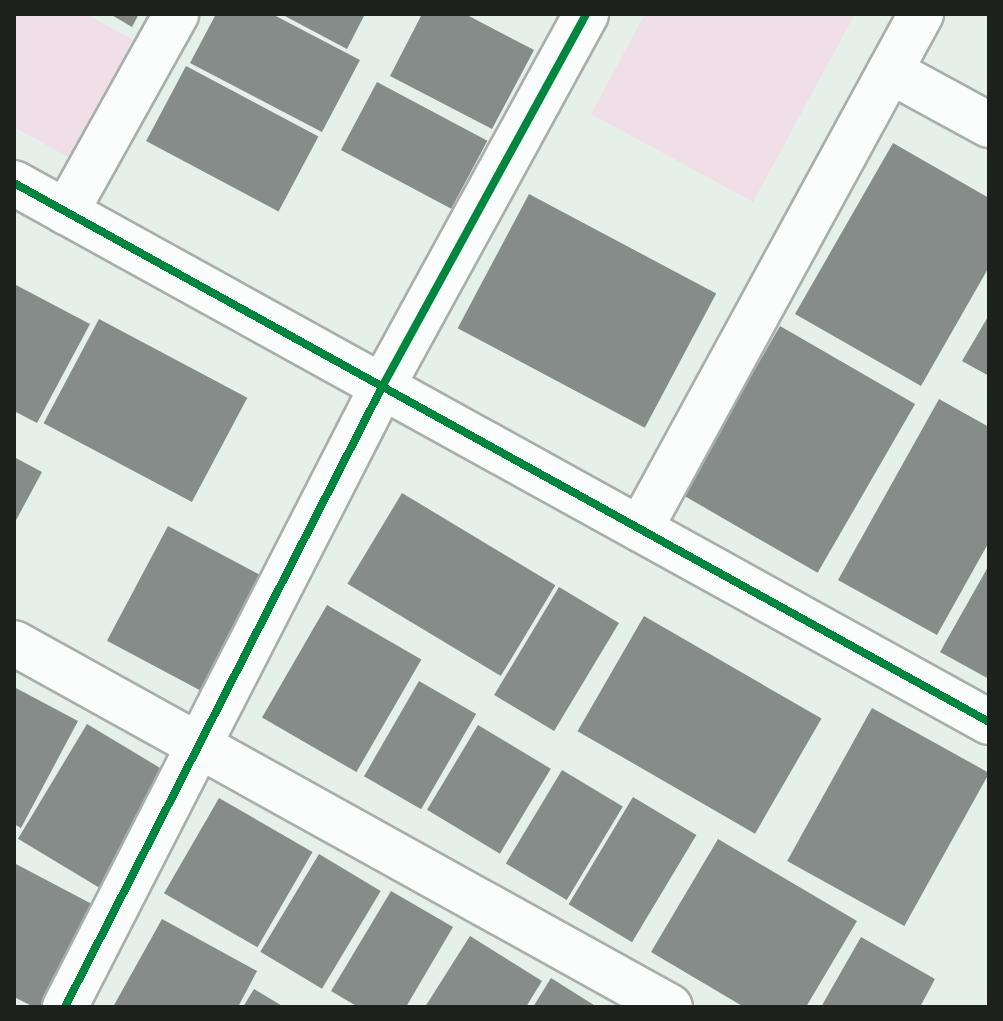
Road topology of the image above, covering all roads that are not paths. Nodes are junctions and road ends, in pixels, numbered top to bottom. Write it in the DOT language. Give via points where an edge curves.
graph roads {
  1 [pos="176,14"];
  2 [pos="586,14"];
  3 [pos="921,14"];
  4 [pos="890,71"];
  5 [pos="989,125"];
  6 [pos="14,183"];
  7 [pos="66,212"];
  8 [pos="382,387"];
  9 [pos="640,529"];
  10 [pos="14,643"];
  11 [pos="989,722"];
  12 [pos="203,746"];
  13 [pos="65,1007"];
  14 [pos="670,1007"];
  1 -- 7 [label="street"];
  2 -- 8 [label="street"];
  3 -- 4 [label="street"];
  4 -- 5 [label="street"];
  4 -- 9 [label="street"];
  6 -- 7 [label="street"];
  7 -- 8 [label="street"];
  8 -- 9 [label="street"];
  8 -- 12 [label="street"];
  9 -- 11 [label="street"];
  10 -- 12 [label="street"];
  12 -- 13 [label="street"];
  12 -- 14 [label="street"];
}
